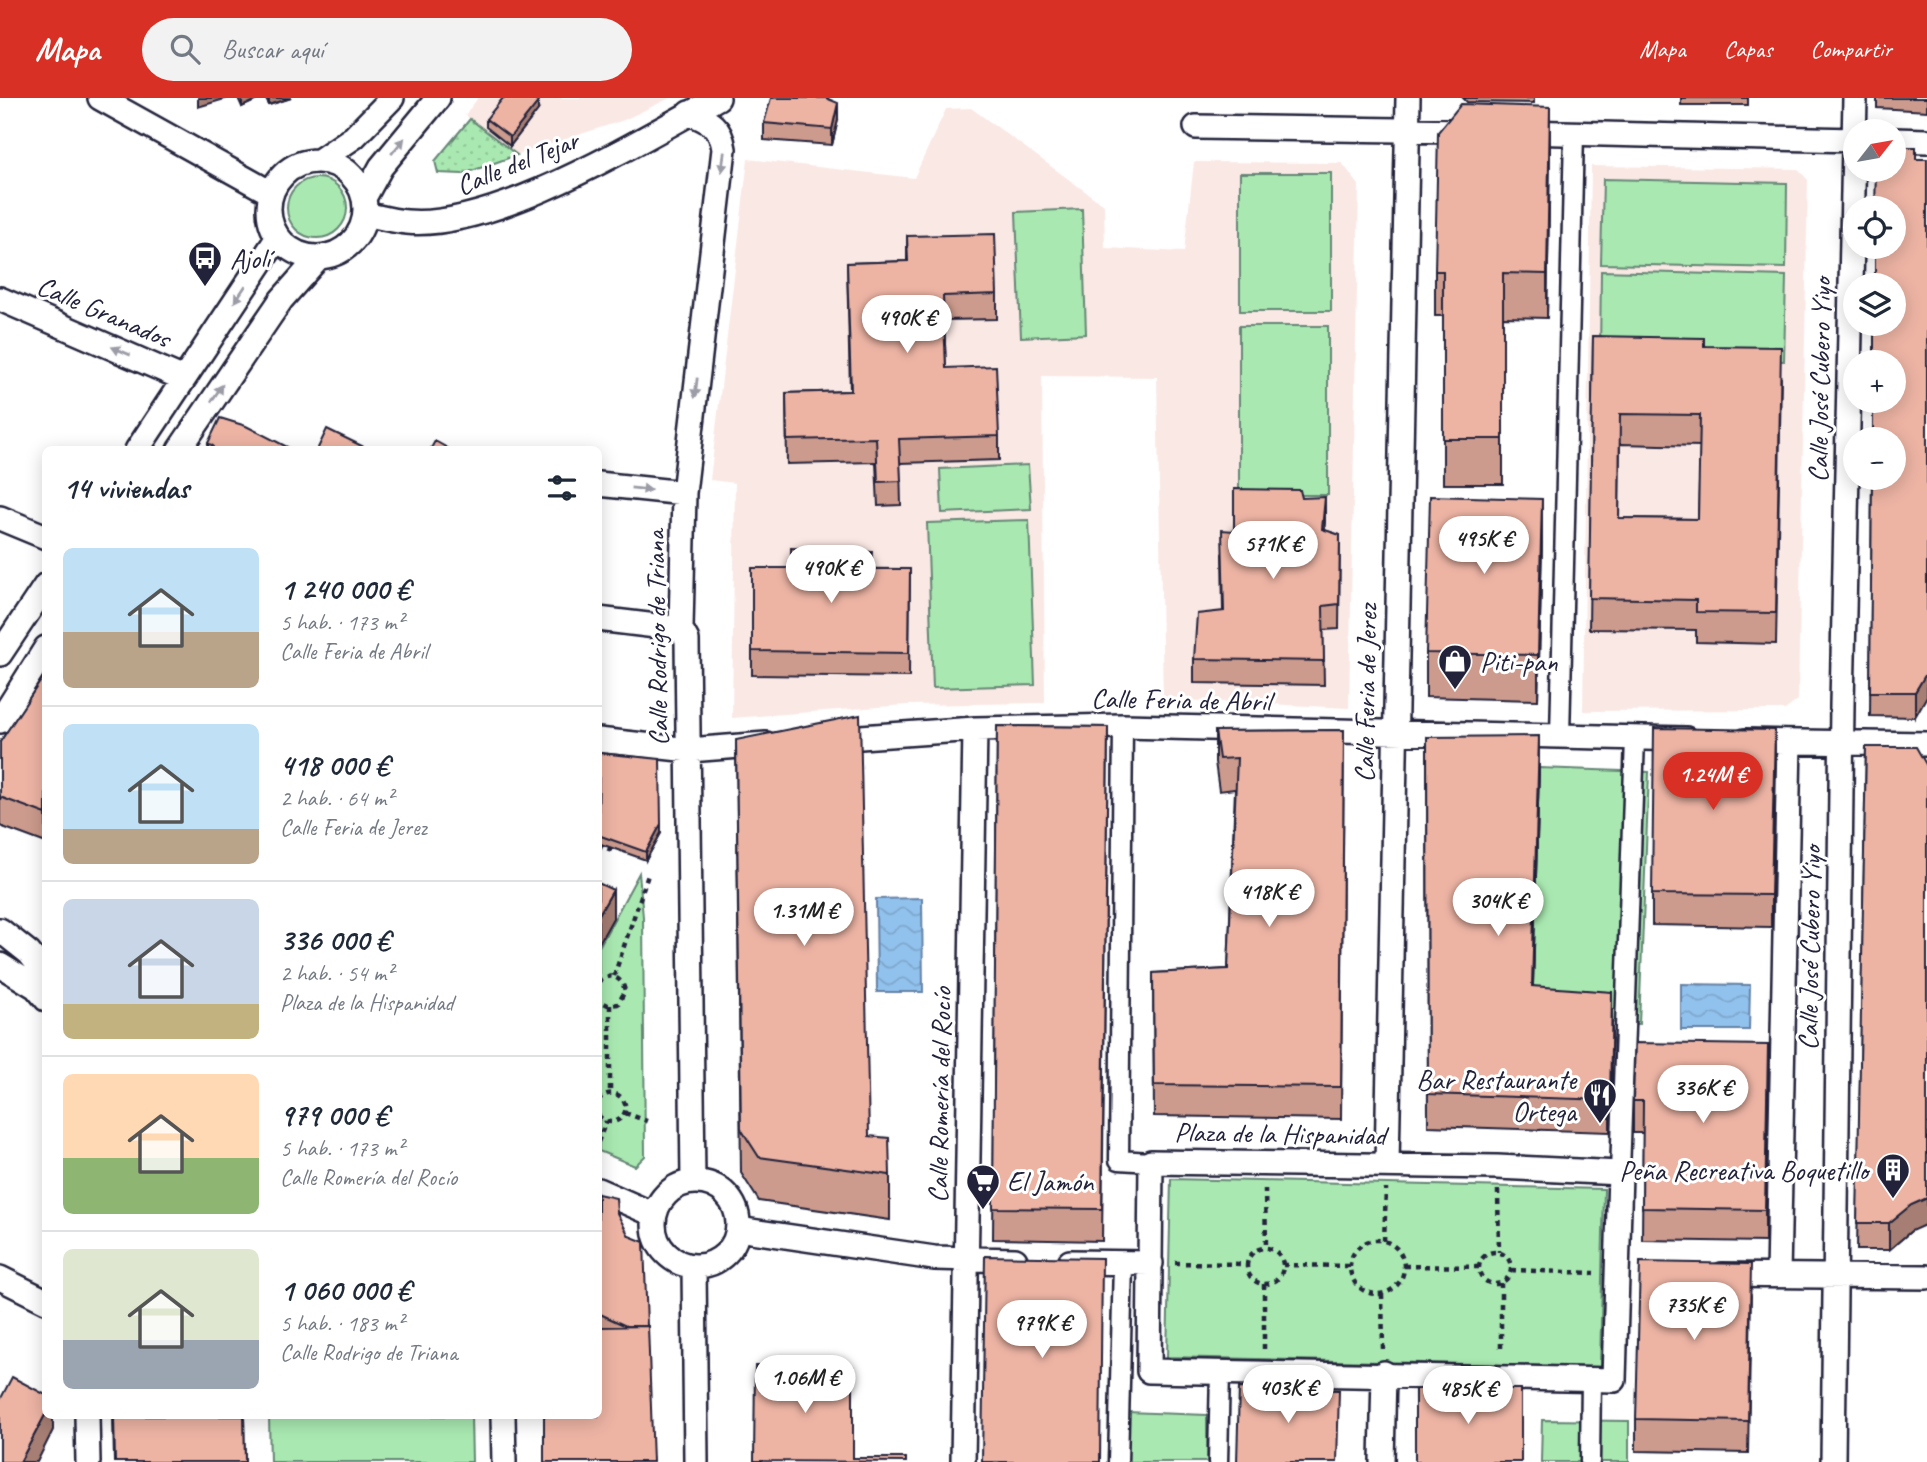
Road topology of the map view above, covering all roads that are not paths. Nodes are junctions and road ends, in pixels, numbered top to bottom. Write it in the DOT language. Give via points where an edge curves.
graph roads {
  1 [pos="100,98"];
  2 [pos="392,98"];
  3 [pos="438,98"];
  4 [pos="718,98"];
  5 [pos="1408,98"];
  6 [pos="1855,98"];
  7 [pos="689,113"];
  8 [pos="1854,119"];
  9 [pos="1196,127"];
  10 [pos="1407,129"];
  11 [pos="1574,133"];
  12 [pos="1843,140"];
  13 [pos="1906,141"];
  14 [pos="1927,141"];
  15 [pos="320,160"];
  16 [pos="1853,182"];
  17 [pos="271,193"];
  18 [pos="364,206"];
  19 [pos="278,237"];
  20 [pos="319,257"];
  21 [pos="0,299"];
  22 [pos="184,379"];
  23 [pos="140,446"];
  24 [pos="182,446"];
  25 [pos="602,484"];
  26 [pos="684,493"];
  27 [pos="0,518"];
  28 [pos="42,535"];
  29 [pos="42,591"];
  30 [pos="602,619"];
  31 [pos="681,629"];
  32 [pos="0,654"];
  33 [pos="37,675"];
  34 [pos="0,721"];
  35 [pos="1122,726"];
  36 [pos="975,729"];
  37 [pos="1393,734"];
  38 [pos="1560,737"];
  39 [pos="1635,738"];
  40 [pos="602,740"];
  41 [pos="816,741"];
  42 [pos="1790,741"];
  43 [pos="1842,742"];
  44 [pos="789,743"];
  45 [pos="1927,744"];
  46 [pos="688,750"];
  47 [pos="0,930"];
  48 [pos="37,958"];
  49 [pos="0,965"];
  50 [pos="42,994"];
  51 [pos="1151,1162"];
  52 [pos="1387,1164"];
  53 [pos="1620,1173"];
  54 [pos="693,1182"];
  55 [pos="602,1192"];
  56 [pos="654,1215"];
  57 [pos="738,1229"];
  58 [pos="966,1259"];
  59 [pos="1123,1263"];
  60 [pos="1151,1263"];
  61 [pos="694,1266"];
  62 [pos="1699,1275"];
  63 [pos="1778,1275"];
  64 [pos="1835,1275"];
  65 [pos="1927,1277"];
  66 [pos="0,1279"];
  67 [pos="42,1299"];
  68 [pos="1220,1371"];
  69 [pos="1384,1373"];
  70 [pos="1591,1378"];
  71 [pos="87,1419"];
  72 [pos="503,1419"];
  73 [pos="88,1462"];
  74 [pos="504,1462"];
  75 [pos="696,1462"];
  76 [pos="962,1462"];
  77 [pos="1118,1462"];
  78 [pos="1218,1462"];
  79 [pos="1382,1462"];
  80 [pos="1590,1462"];
  81 [pos="1833,1462"];
  1 -- 17 [label="street"];
  2 -- 15 [label="street" via="355,137"];
  18 -- 3 [label="street, one-way" via="381,167"];
  4 -- 7 [label="street, Calle del Tejar"];
  5 -- 10 [label="street, Calle Feria de Jerez"];
  6 -- 8 [label="street, Calle José Cubero Yiyo"];
  7 -- 18 [label="street, Calle del Tejar" via="570,177 464,218 408,223"];
  7 -- 26 [label="street, Calle Rodrigo de Triana, one-way" via="715,125 724,149"];
  9 -- 10 [label="street"];
  10 -- 11 [label="street"];
  10 -- 37 [label="street, Calle Feria de Jerez"];
  11 -- 12 [label="street"];
  11 -- 38 [label="street"];
  13 -- 14 [label="street"];
  15 -- 17 [label="street" via="293,167"];
  15 -- 18 [label="street" via="347,171"];
  16 -- 43 [label="street, Calle José Cubero Yiyo"];
  17 -- 19 [label="street" via="271,223"];
  18 -- 20 [label="street" via="355,239 332,255"];
  19 -- 20 [label="street" via="303,255"];
  19 -- 22 [label="street, one-way"];
  24 -- 20 [label="street, one-way" via="281,300"];
  22 -- 21 [label="street, Calle Granados, one-way"];
  22 -- 23 [label="street"];
  25 -- 26 [label="street, one-way"];
  26 -- 31 [label="street, Calle Rodrigo de Triana"];
  27 -- 28 [label="street"];
  29 -- 32 [label="street"];
  30 -- 31 [label="street"];
  31 -- 46 [label="street, Calle Rodrigo de Triana" via="687,640"];
  33 -- 34 [label="street"];
  35 -- 36 [label="street, Calle Feria de Abril"];
  35 -- 37 [label="street, Calle Feria de Abril"];
  35 -- 51 [label="street" via="1119,1160"];
  36 -- 41 [label="street, Calle Feria de Abril"];
  36 -- 58 [label="street, Calle Romería del Rocío"];
  37 -- 38 [label="street, Calle Feria de Abril"];
  37 -- 52 [label="street, Calle Feria de Jerez"];
  38 -- 39 [label="street, Calle Feria de Abril"];
  39 -- 42 [label="street, Calle Feria de Abril"];
  39 -- 53 [label="street"];
  40 -- 46 [label="street"];
  42 -- 43 [label="street, Calle Feria de Abril"];
  42 -- 63 [label="street"];
  43 -- 45 [label="street, Calle Feria de Abril"];
  43 -- 64 [label="street, Calle José Cubero Yiyo"];
  44 -- 46 [label="street"];
  46 -- 54 [label="street, Calle Rodrigo de Triana"];
  47 -- 48 [label="street"];
  49 -- 50 [label="street"];
  51 -- 52 [label="street, Plaza de la Hispanidad"];
  51 -- 60 [label="street, Plaza de la Hispanidad"];
  52 -- 53 [label="street, Plaza de la Hispanidad"];
  53 -- 70 [label="street, Plaza de la Hispanidad" via="1627,1275 1614,1380"];
  54 -- 56 [label="street" via="668,1192"];
  54 -- 57 [label="street" via="706,1183 727,1196"];
  55 -- 56 [label="street"];
  56 -- 61 [label="street" via="653,1227 662,1250 681,1264"];
  57 -- 58 [label="street"];
  57 -- 61 [label="street" via="727,1253 705,1266"];
  58 -- 59 [label="street"];
  58 -- 76 [label="street, Calle Romería del Rocío"];
  59 -- 60 [label="street"];
  59 -- 77 [label="street"];
  60 -- 68 [label="street, Plaza de la Hispanidad" via="1149,1371"];
  61 -- 75 [label="street"];
  62 -- 63 [label="street"];
  63 -- 64 [label="street"];
  64 -- 65 [label="street"];
  64 -- 81 [label="street, Calle José Cubero Yiyo"];
  66 -- 67 [label="street"];
  68 -- 69 [label="street, Plaza de la Hispanidad"];
  68 -- 78 [label="street"];
  69 -- 70 [label="street, Plaza de la Hispanidad"];
  69 -- 79 [label="street"];
  70 -- 80 [label="street"];
  71 -- 73 [label="street"];
  72 -- 74 [label="street"];
}
